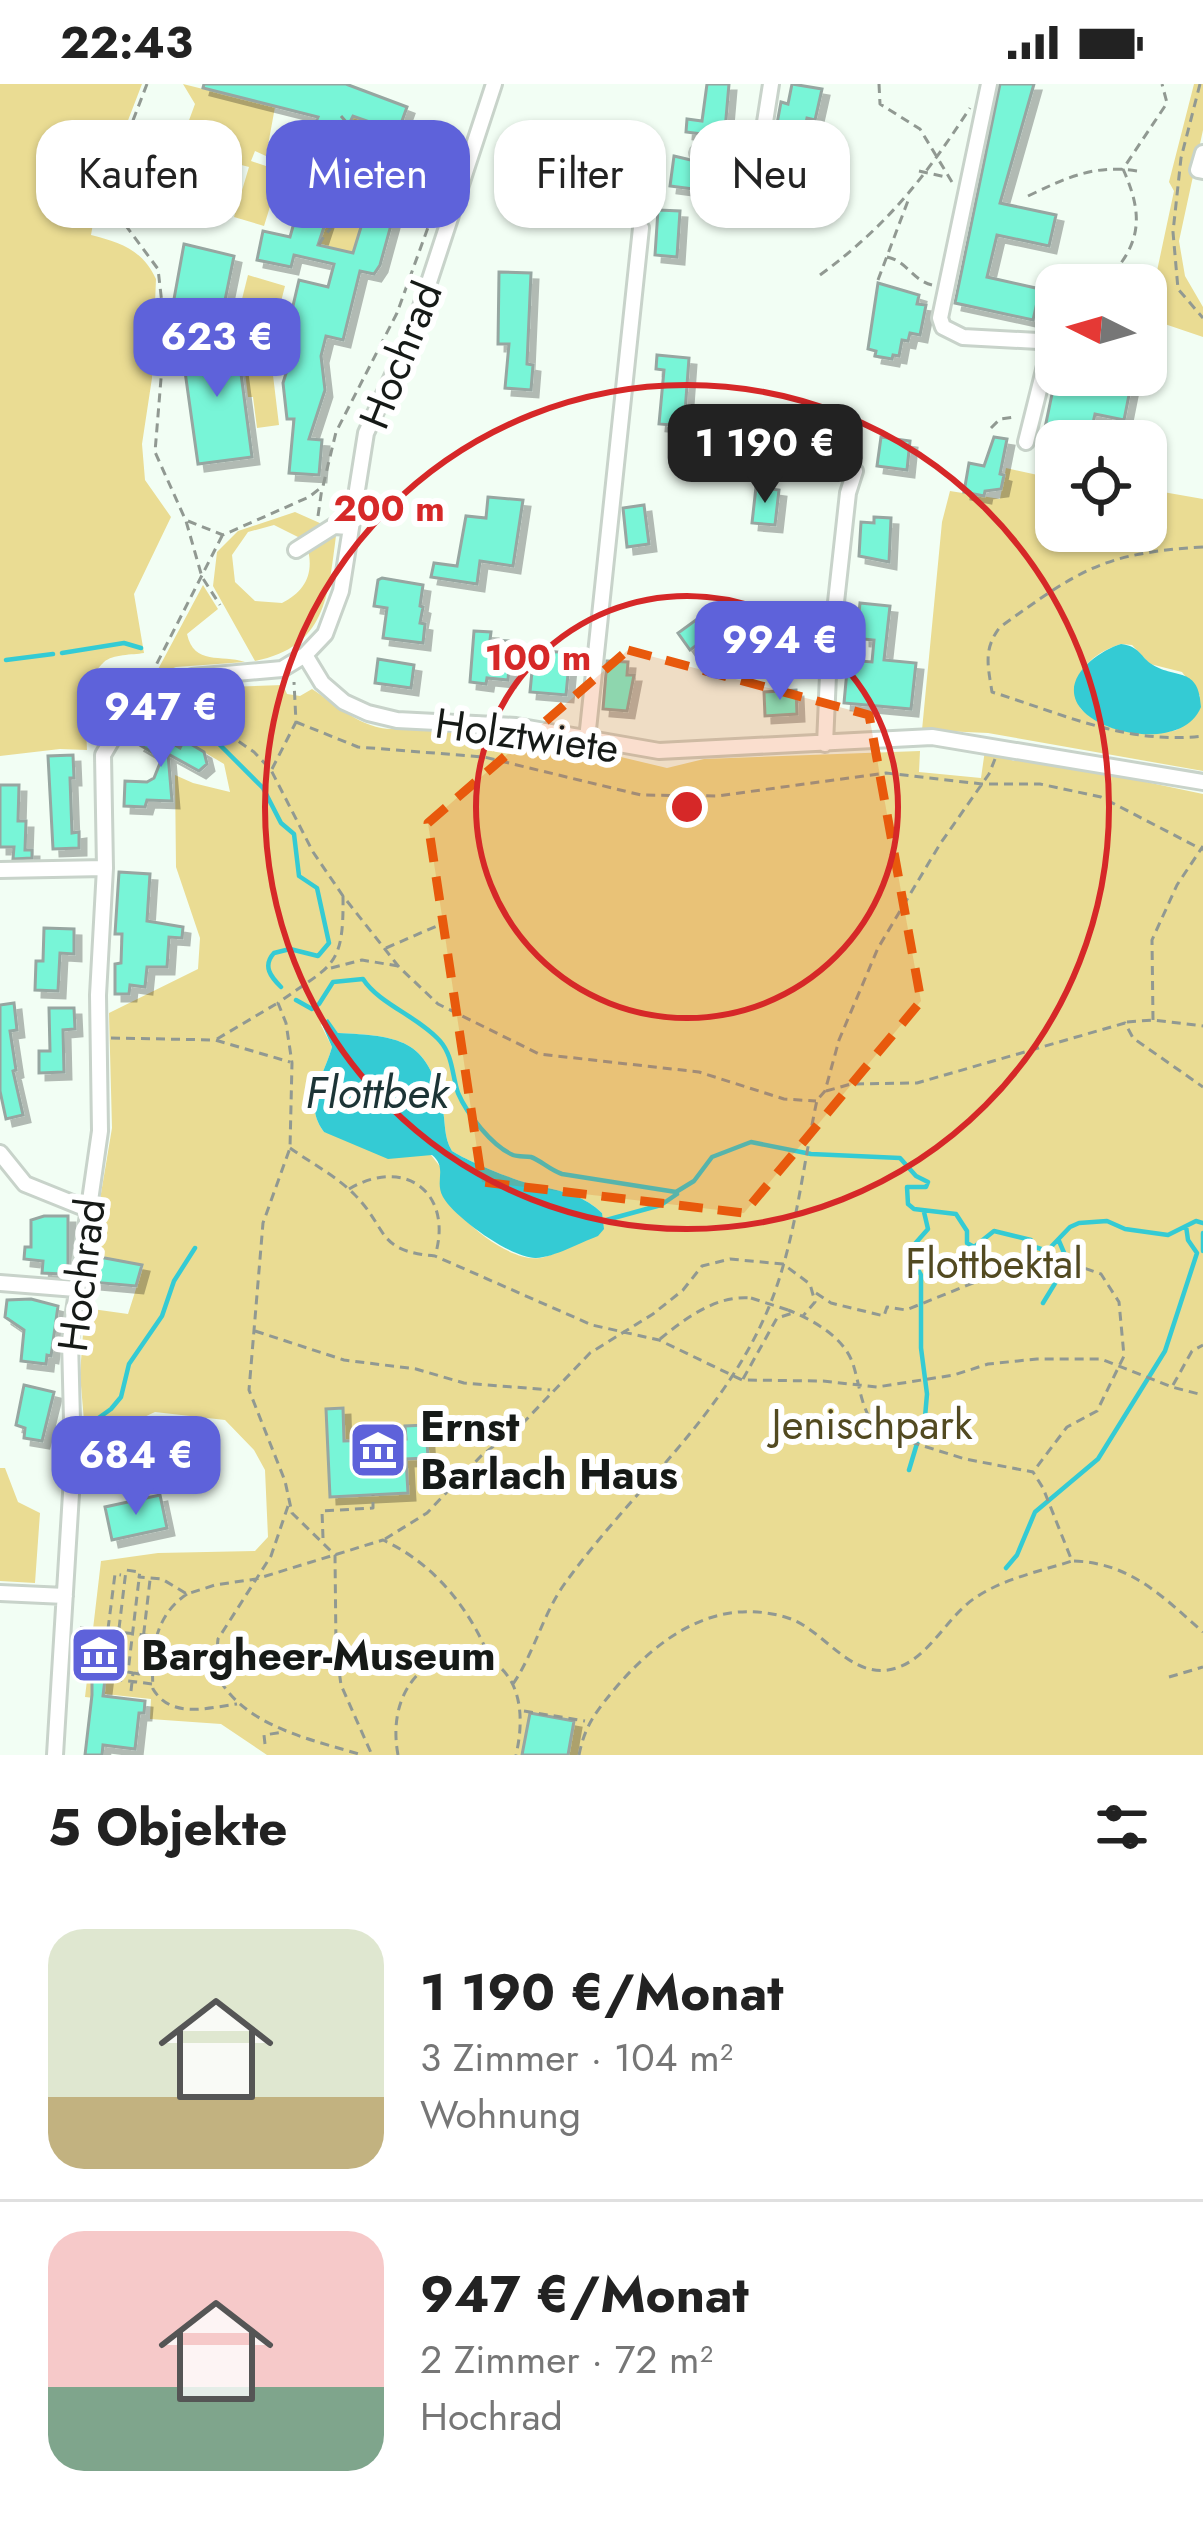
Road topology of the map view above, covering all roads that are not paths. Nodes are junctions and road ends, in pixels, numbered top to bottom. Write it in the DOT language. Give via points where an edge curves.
graph roads {
  1 [pos="494,84"];
  2 [pos="771,84"];
  3 [pos="989,84"];
  4 [pos="765,120"];
  5 [pos="1203,153"];
  6 [pos="1203,171"];
  7 [pos="640,228"];
  8 [pos="1035,341"];
  9 [pos="1039,396"];
  10 [pos="1026,442"];
  11 [pos="854,471"];
  12 [pos="349,526"];
  13 [pos="296,550"];
  14 [pos="305,655"];
  15 [pos="586,739"];
  16 [pos="825,744"];
  17 [pos="1203,782"];
  18 [pos="105,868"];
  19 [pos="0,870"];
  20 [pos="0,1153"];
  21 [pos="86,1209"];
  22 [pos="0,1283"];
  23 [pos="76,1289"];
  24 [pos="0,1593"];
  25 [pos="65,1596"];
  26 [pos="56,1755"];
  1 -- 12 [label="street, Hochrad" via="412,334 366,433"];
  2 -- 4 [label="street"];
  3 -- 8 [label="street" via="958,180 963,202 940,318 952,334"];
  5 -- 6 [label="street"];
  7 -- 15 [label="street"];
  9 -- 10 [label="street"];
  11 -- 16 [label="street"];
  12 -- 13 [label="street" via="334,526"];
  12 -- 14 [label="street, Hochrad" via="336,611"];
  14 -- 15 [label="street, Holztwiete" via="328,689 368,713"];
  14 -- 18 [label="street, Hochrad" via="270,671 178,680 124,719 101,768"];
  15 -- 16 [label="street, Holztwiete" via="659,752"];
  16 -- 17 [label="street, Holztwiete" via="932,737"];
  18 -- 19 [label="street"];
  18 -- 21 [label="street, Hochrad" via="100,1131"];
  20 -- 21 [label="street" via="25,1184"];
  21 -- 23 [label="street, Hochrad"];
  22 -- 23 [label="street"];
  23 -- 25 [label="street, Hochrad"];
  24 -- 25 [label="street"];
  25 -- 26 [label="street, Hochrad"];
}
